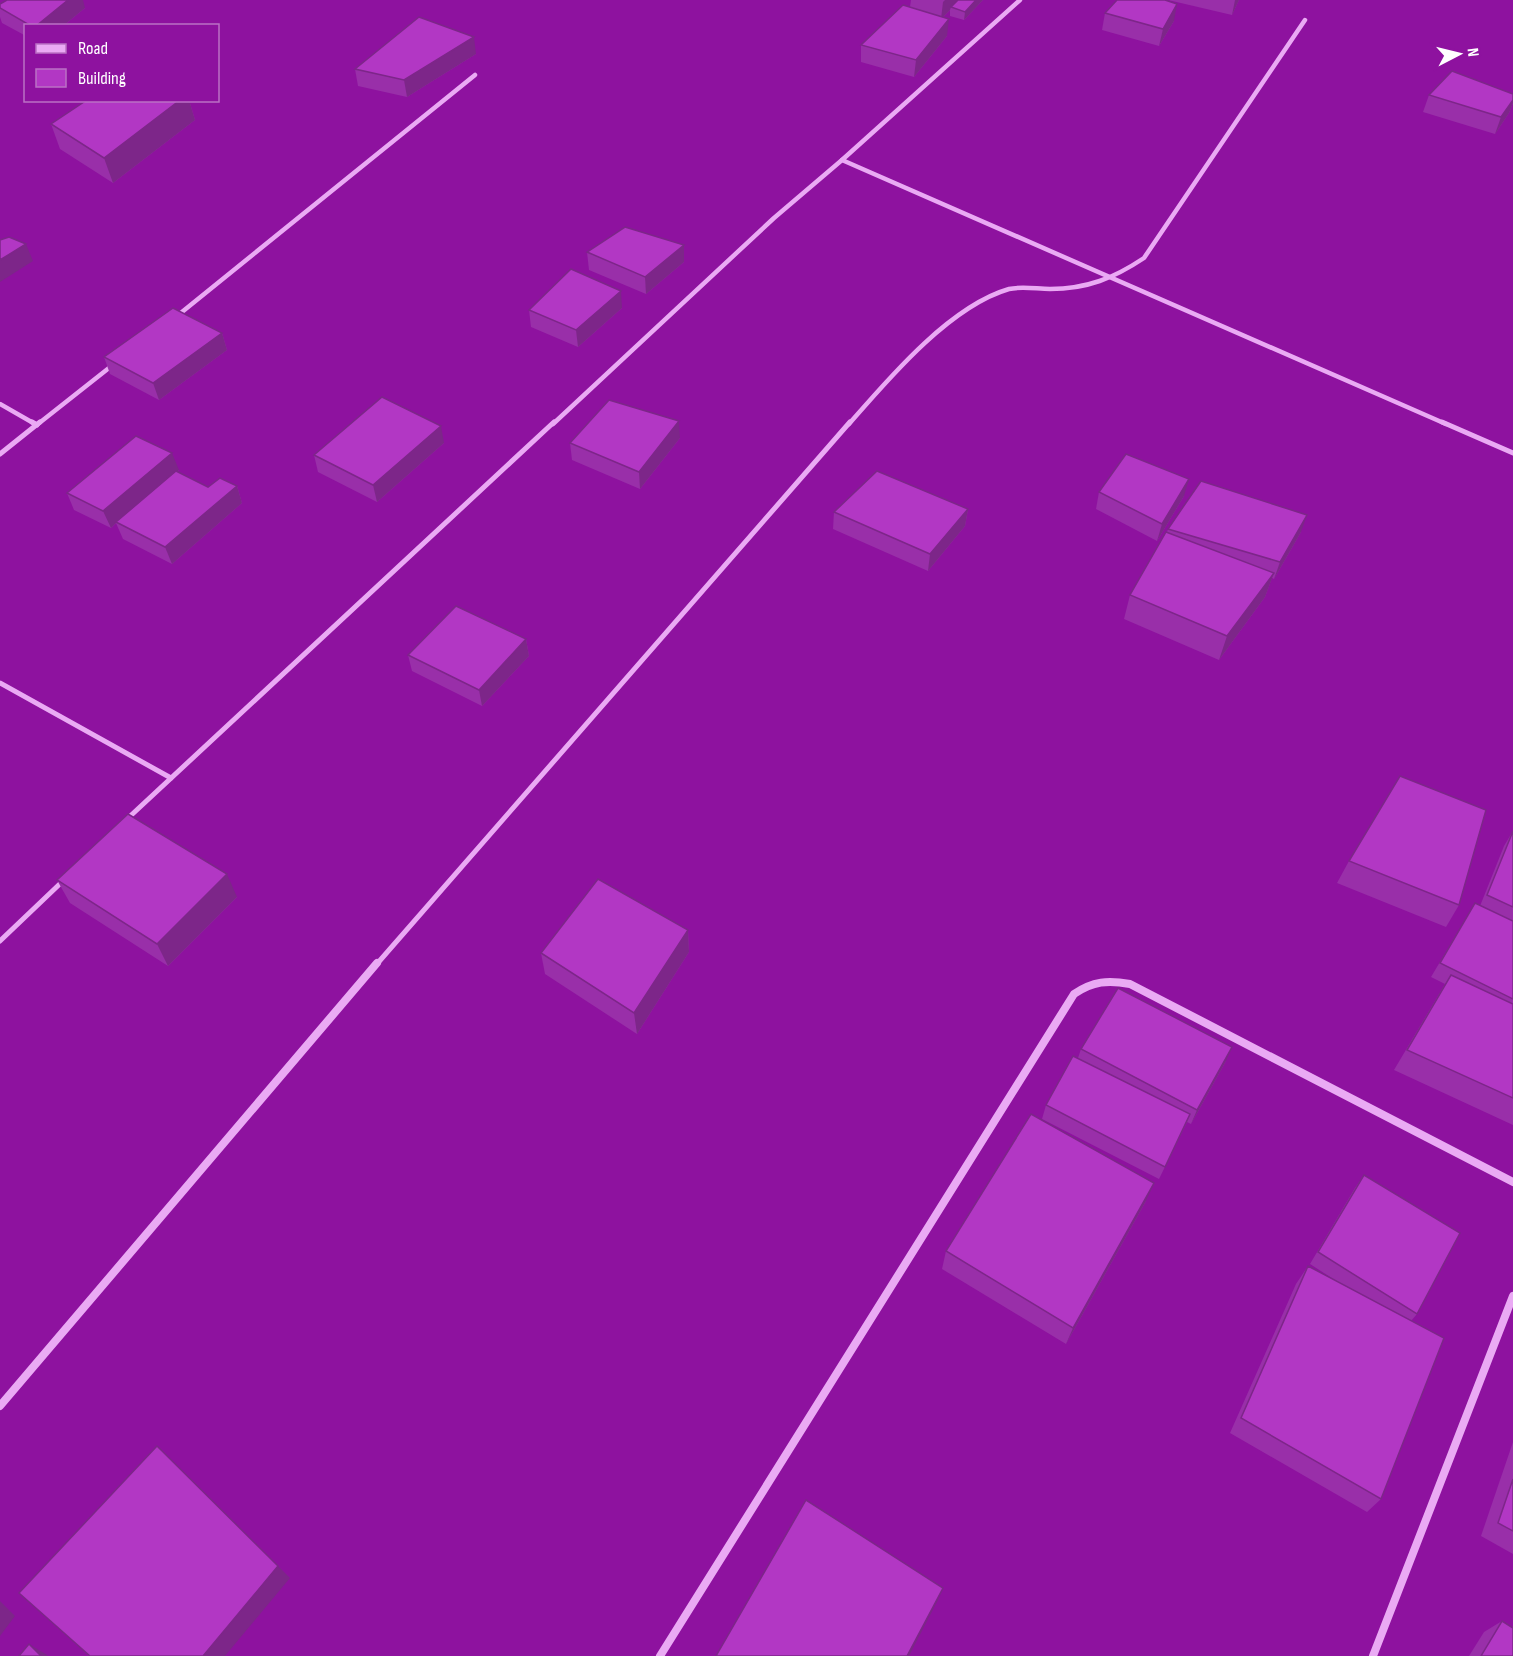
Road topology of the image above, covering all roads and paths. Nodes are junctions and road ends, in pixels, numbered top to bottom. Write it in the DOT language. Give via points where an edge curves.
graph roads {
  1 [pos="1020,0"];
  2 [pos="1305,20"];
  3 [pos="475,75"];
  4 [pos="842,160"];
  5 [pos="1114,278"];
  6 [pos="174,318"];
  7 [pos="119,361"];
  8 [pos="0,404"];
  9 [pos="37,425"];
  10 [pos="1513,453"];
  11 [pos="0,454"];
  12 [pos="0,683"];
  13 [pos="171,778"];
  14 [pos="120,827"];
  15 [pos="68,876"];
  16 [pos="0,941"];
  17 [pos="1513,1182"];
  18 [pos="1513,1296"];
  19 [pos="0,1406"];
  20 [pos="660,1656"];
  21 [pos="1373,1656"];
  1 -- 4 [label="street"];
  2 -- 5 [label="street" via="1144,258"];
  3 -- 6 [label="street"];
  4 -- 5 [label="street"];
  4 -- 13 [label="street" via="774,218"];
  5 -- 10 [label="street"];
  5 -- 19 [label="street" via="1082,289 1013,288 992,295 895,371 378,962"];
  7 -- 9 [label="street"];
  8 -- 9 [label="street"];
  9 -- 11 [label="street"];
  12 -- 13 [label="street"];
  13 -- 14 [label="street"];
  15 -- 16 [label="street"];
  17 -- 20 [label="street" via="1130,984 1106,980 1087,984 1074,994"];
  18 -- 21 [label="street"];
}
